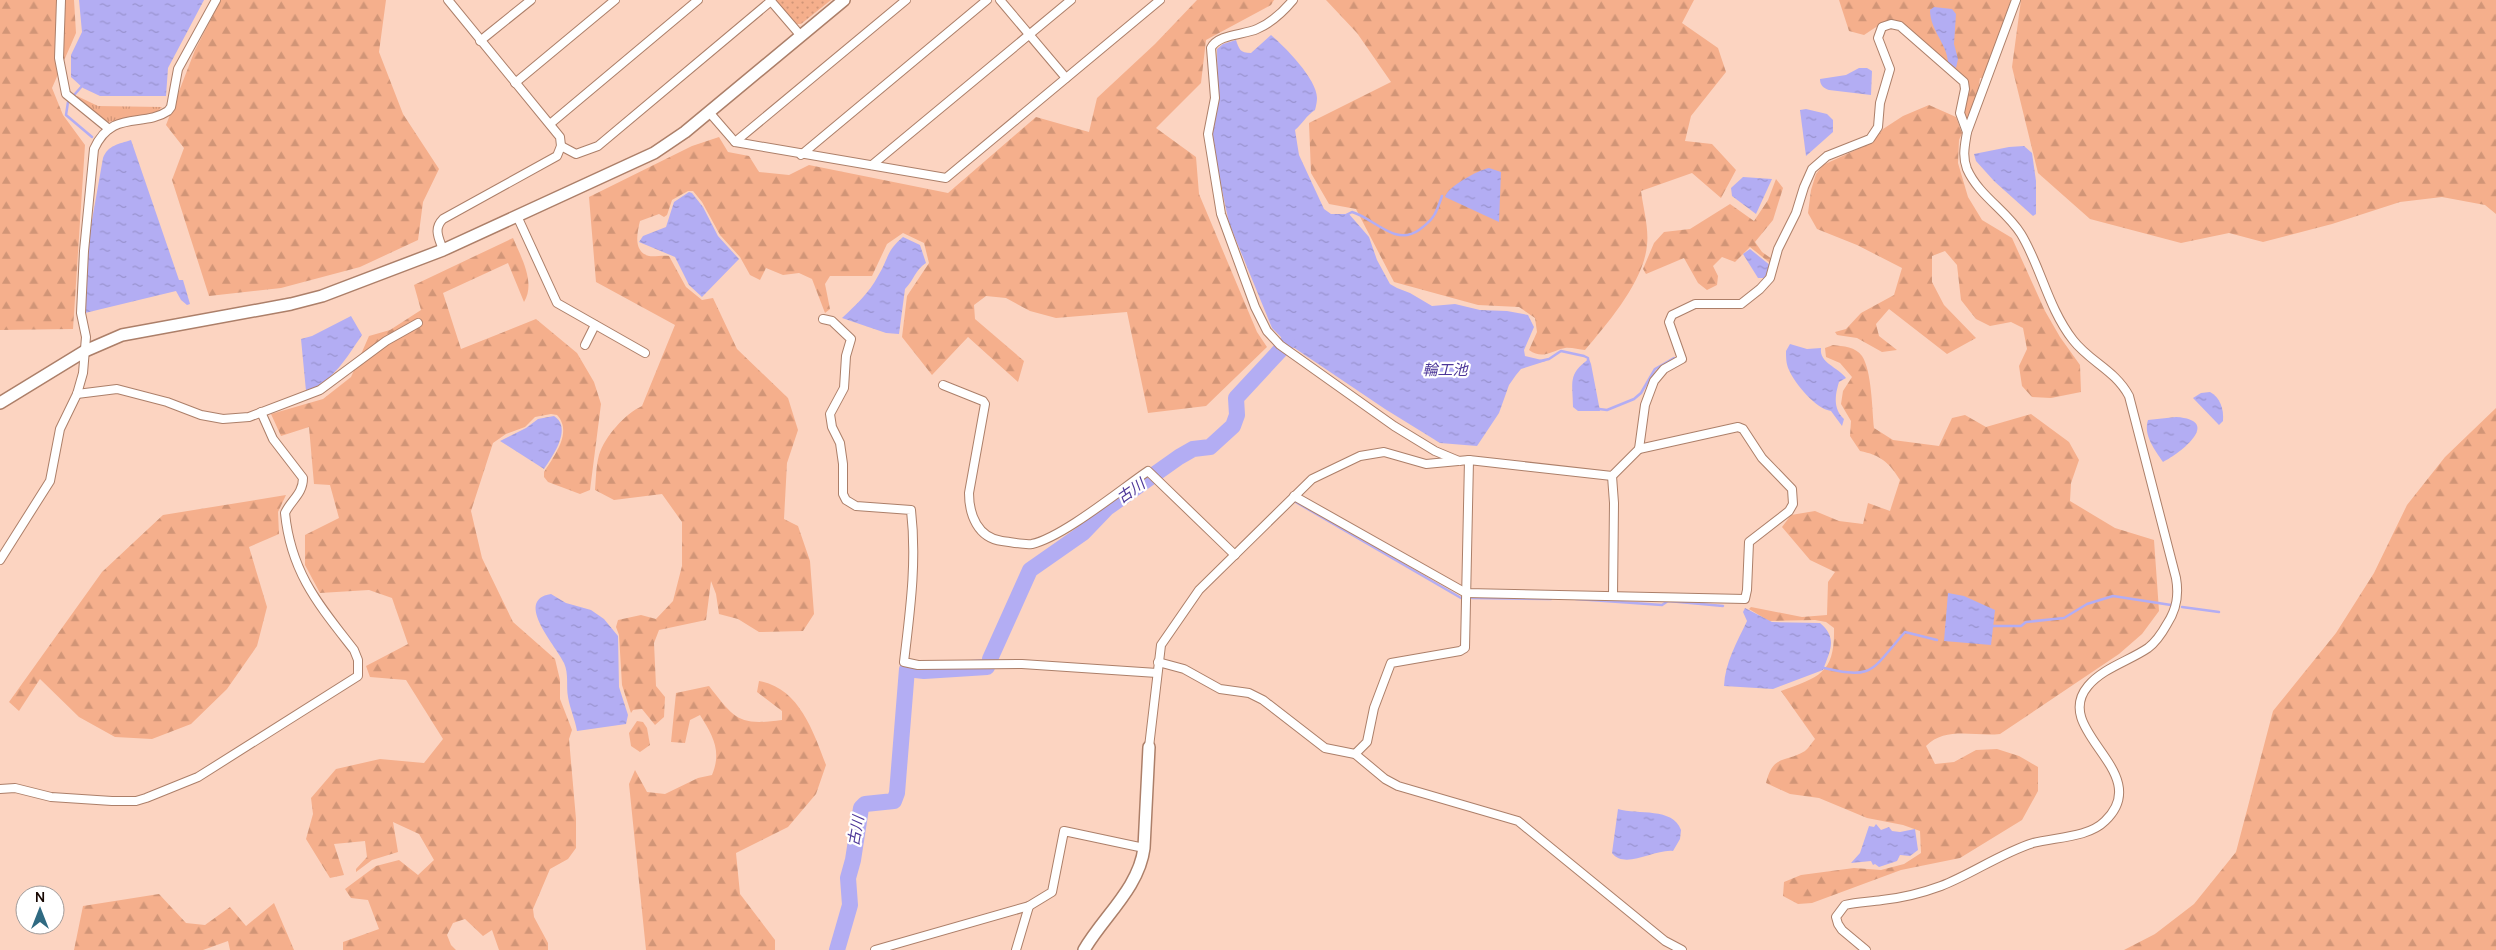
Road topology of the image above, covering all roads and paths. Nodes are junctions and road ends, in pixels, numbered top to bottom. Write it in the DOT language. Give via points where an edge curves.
graph roads {
  1 [pos="60,0"];
  2 [pos="216,0"];
  3 [pos="448,0"];
  4 [pos="531,0"];
  5 [pos="615,0"];
  6 [pos="698,0"];
  7 [pos="771,0"];
  8 [pos="844,0"];
  9 [pos="906,0"];
  10 [pos="987,0"];
  11 [pos="1000,0"];
  12 [pos="1071,0"];
  13 [pos="1160,0"];
  14 [pos="1293,0"];
  15 [pos="2016,0"];
  16 [pos="1029,35"];
  17 [pos="801,36"];
  18 [pos="480,41"];
  19 [pos="1066,78"];
  20 [pos="515,83"];
  21 [pos="709,112"];
  22 [pos="550,124"];
  23 [pos="109,129"];
  24 [pos="1967,132"];
  25 [pos="735,142"];
  26 [pos="561,146"];
  27 [pos="801,154"];
  28 [pos="872,166"];
  29 [pos="517,216"];
  30 [pos="444,250"];
  31 [pos="823,319"];
  32 [pos="418,323"];
  33 [pos="595,324"];
  34 [pos="585,345"];
  35 [pos="85,351"];
  36 [pos="645,353"];
  37 [pos="942,385"];
  38 [pos="76,394"];
  39 [pos="0,402"];
  40 [pos="261,412"];
  41 [pos="1639,449"];
  42 [pos="1468,460"];
  43 [pos="1459,461"];
  44 [pos="1612,476"];
  45 [pos="1294,496"];
  46 [pos="1236,555"];
  47 [pos="0,560"];
  48 [pos="1466,593"];
  49 [pos="1613,596"];
  50 [pos="1158,662"];
  51 [pos="1157,672"];
  52 [pos="1149,747"];
  53 [pos="1355,754"];
  54 [pos="0,789"];
  55 [pos="1144,848"];
  56 [pos="1029,906"];
  57 [pos="875,950"];
  58 [pos="1016,950"];
  59 [pos="1084,950"];
  60 [pos="1682,950"];
  61 [pos="1866,950"];
  1 -- 23 [label="street" via="59,58 64,88 72,99"];
  2 -- 23 [label="street" via="178,68 168,111 122,122"];
  3 -- 18 [label="street"];
  4 -- 18 [label="street"];
  5 -- 20 [label="street"];
  6 -- 22 [label="street"];
  7 -- 17 [label="street"];
  7 -- 26 [label="street" via="598,146 576,154"];
  8 -- 17 [label="street"];
  9 -- 25 [label="street"];
  10 -- 27 [label="street"];
  11 -- 16 [label="street"];
  12 -- 16 [label="street"];
  13 -- 19 [label="street"];
  14 -- 43 [label="street" via="1266,25 1227,37 1211,48 1215,98 1208,134 1221,214 1255,307 1267,331 1280,345 1394,426 1435,451"];
  15 -- 24 [label="street"];
  16 -- 19 [label="street"];
  16 -- 28 [label="street"];
  17 -- 21 [label="street"];
  18 -- 20 [label="street"];
  19 -- 28 [label="street" via="946,178"];
  20 -- 22 [label="street"];
  21 -- 25 [label="street"];
  21 -- 29 [label="street" via="654,153"];
  22 -- 26 [label="street" via="560,137"];
  23 -- 35 [label="street" via="97,140 90,172 81,313"];
  24 -- 41 [label="street" via="1960,113 1964,82 1900,26 1890,24 1882,27 1878,38 1890,70 1880,103 1878,127 1863,143 1827,156 1812,169 1778,250 1772,273 1760,289 1741,304 1695,304 1672,315 1669,322 1682,359 1664,369 1654,381 1645,405"];
  24 -- 61 [label="street" via="1963,153 1968,171 1982,192 2020,232 2045,290 2072,340 2119,379 2129,396 2173,568 2177,602 2160,636 2149,647 2098,677 2082,694 2080,704 2085,726 2118,778 2117,800 2105,821 2084,832 2022,847 1942,886 1915,895 1845,905 1836,917 1838,924"];
  25 -- 27 [label="street"];
  26 -- 30 [label="street" via="557,156 442,219 436,232"];
  27 -- 28 [label="street"];
  29 -- 30 [label="street"];
  29 -- 33 [label="street" via="558,303"];
  30 -- 35 [label="street" via="291,304 122,335"];
  31 -- 51 [label="street" via="832,321 851,339 846,356 844,388 830,414 840,443 843,494 856,506 911,510 914,568 904,662 918,665 1022,664"];
  32 -- 40 [label="street" via="386,341 320,390"];
  33 -- 34 [label="street"];
  33 -- 36 [label="street"];
  35 -- 38 [label="street"];
  35 -- 39 [label="street"];
  37 -- 46 [label="street" via="985,404 969,505 981,531 993,540 1030,544 1043,540 1148,471"];
  38 -- 40 [label="street" via="117,389 223,419 239,419"];
  38 -- 47 [label="street" via="60,428 50,481"];
  40 -- 54 [label="street" via="274,439 303,478 299,494 285,513 292,554 311,595 354,650 358,676 198,777 146,798 112,801 51,797 15,788"];
  41 -- 44 [label="street"];
  41 -- 49 [label="street" via="1738,426 1762,458 1792,489 1793,504 1789,511 1748,542 1745,599"];
  42 -- 43 [label="street"];
  42 -- 44 [label="street"];
  42 -- 48 [label="street"];
  43 -- 45 [label="street" via="1426,464 1384,452 1371,453 1322,472"];
  44 -- 49 [label="street"];
  45 -- 46 [label="street"];
  45 -- 48 [label="street"];
  46 -- 50 [label="street" via="1187,606 1162,645"];
  48 -- 49 [label="street"];
  48 -- 53 [label="street" via="1465,648 1391,663 1374,708 1367,742"];
  50 -- 51 [label="street"];
  50 -- 53 [label="street" via="1184,669 1220,690 1249,694 1263,700 1325,748"];
  51 -- 52 [label="street"];
  52 -- 55 [label="street"];
  53 -- 60 [label="street" via="1398,786 1518,821 1665,941"];
  55 -- 56 [label="street" via="1064,831 1052,892"];
  55 -- 59 [label="street" via="1142,863 1127,890"];
  56 -- 57 [label="street"];
  56 -- 58 [label="street"];
}
